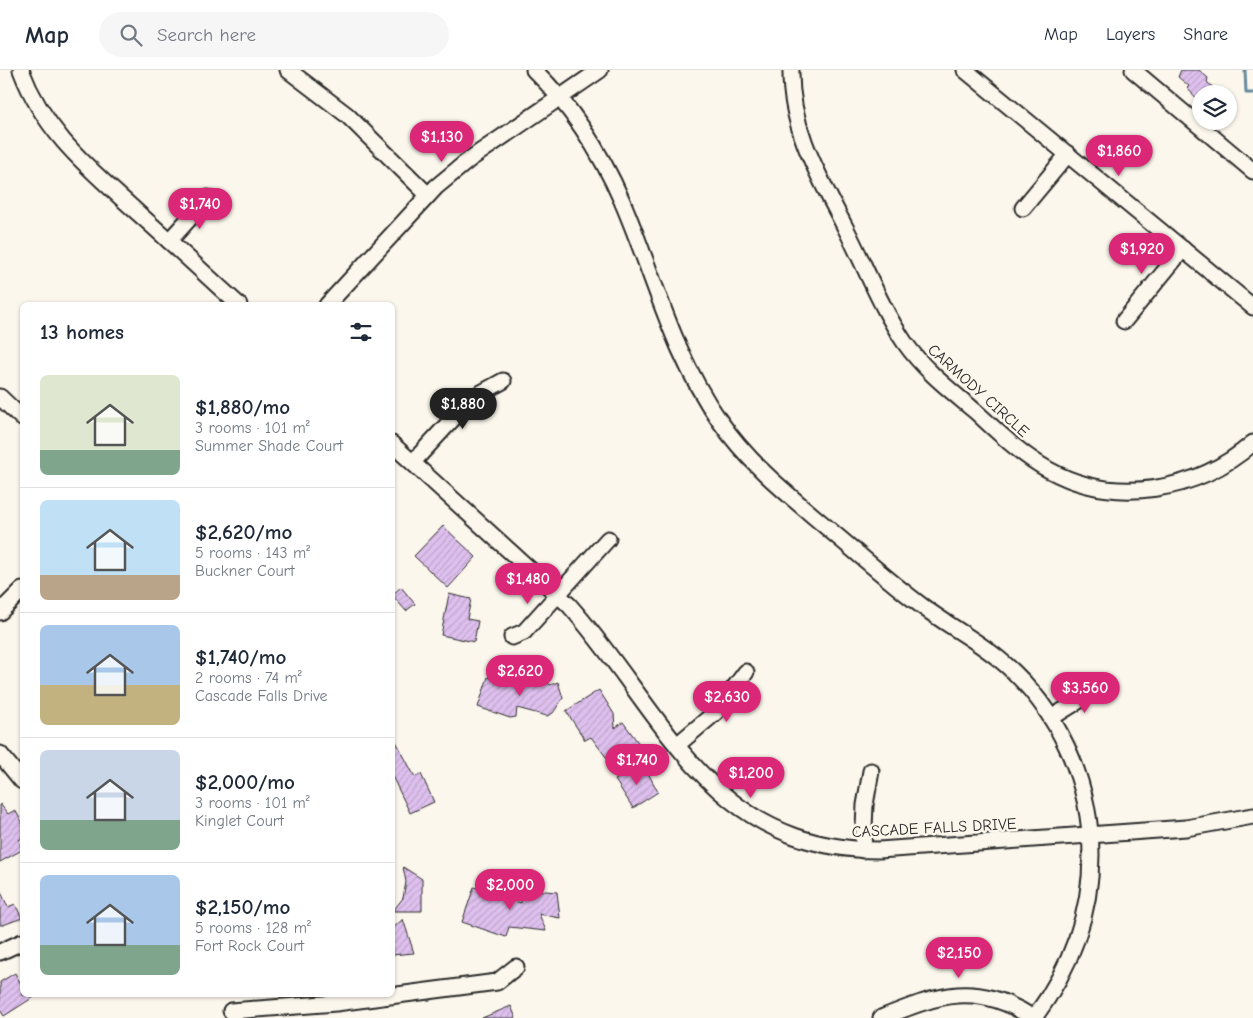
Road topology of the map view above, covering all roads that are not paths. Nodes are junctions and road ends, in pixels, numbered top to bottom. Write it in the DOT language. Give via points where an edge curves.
graph roads {
  1 [pos="21,70"];
  2 [pos="288,70"];
  3 [pos="534,70"];
  4 [pos="600,70"];
  5 [pos="791,70"];
  6 [pos="965,70"];
  7 [pos="1133,70"];
  8 [pos="559,98"];
  9 [pos="1068,154"];
  10 [pos="1250,163"];
  11 [pos="428,195"];
  12 [pos="208,198"];
  13 [pos="1023,208"];
  14 [pos="169,241"];
  15 [pos="1182,249"];
  16 [pos="236,302"];
  17 [pos="329,302"];
  18 [pos="1253,307"];
  19 [pos="1124,321"];
  20 [pos="504,381"];
  21 [pos="0,397"];
  22 [pos="20,416"];
  23 [pos="1253,443"];
  24 [pos="395,447"];
  25 [pos="413,462"];
  26 [pos="608,539"];
  27 [pos="20,592"];
  28 [pos="558,594"];
  29 [pos="0,612"];
  30 [pos="512,637"];
  31 [pos="746,672"];
  32 [pos="1104,685"];
  33 [pos="1051,718"];
  34 [pos="677,744"];
  35 [pos="0,754"];
  36 [pos="871,771"];
  37 [pos="20,779"];
  38 [pos="1253,816"];
  39 [pos="1090,835"];
  40 [pos="863,850"];
  41 [pos="20,943"];
  42 [pos="0,952"];
  43 [pos="516,967"];
  44 [pos="393,997"];
  45 [pos="395,997"];
  46 [pos="337,1005"];
  47 [pos="231,1011"];
  48 [pos="881,1018"];
  49 [pos="1033,1018"];
  1 -- 14 [label="street" via="34,101 58,137"];
  2 -- 11 [label="street" via="348,115"];
  3 -- 8 [label="street"];
  4 -- 8 [label="street"];
  5 -- 23 [label="street, CARMODY CIRCLE" via="796,117 809,158 904,341 932,374 1018,450 1067,478 1094,486 1132,490 1187,482 1221,466"];
  6 -- 9 [label="street"];
  7 -- 10 [label="street"];
  8 -- 11 [label="street" via="470,159"];
  8 -- 33 [label="street" via="577,120 612,178 690,375 738,446 778,487 907,595 1001,661"];
  9 -- 13 [label="street"];
  9 -- 15 [label="street"];
  11 -- 17 [label="street"];
  12 -- 14 [label="street"];
  14 -- 16 [label="street"];
  15 -- 18 [label="street"];
  15 -- 19 [label="street"];
  20 -- 25 [label="street" via="472,398"];
  21 -- 22 [label="street"];
  24 -- 25 [label="street, CASCADE FALLS DRIVE"];
  25 -- 28 [label="street, CASCADE FALLS DRIVE"];
  26 -- 28 [label="street"];
  27 -- 29 [label="street"];
  28 -- 30 [label="street" via="524,632"];
  28 -- 34 [label="street, CASCADE FALLS DRIVE" via="589,627"];
  31 -- 34 [label="street" via="716,712"];
  32 -- 33 [label="street"];
  33 -- 39 [label="street" via="1080,781"];
  34 -- 40 [label="street, CASCADE FALLS DRIVE" via="716,790 748,814 799,838 838,848"];
  35 -- 37 [label="street"];
  36 -- 40 [label="street" via="865,805"];
  38 -- 39 [label="street, CASCADE FALLS DRIVE" via="1186,828"];
  39 -- 40 [label="street, CASCADE FALLS DRIVE"];
  39 -- 49 [label="street" via="1091,870 1084,919 1063,974"];
  41 -- 42 [label="street"];
  43 -- 45 [label="street" via="497,982"];
  44 -- 46 [label="street"];
  46 -- 47 [label="street"];
  48 -- 49 [label="street" via="934,998 966,994 1005,1002"];
}
